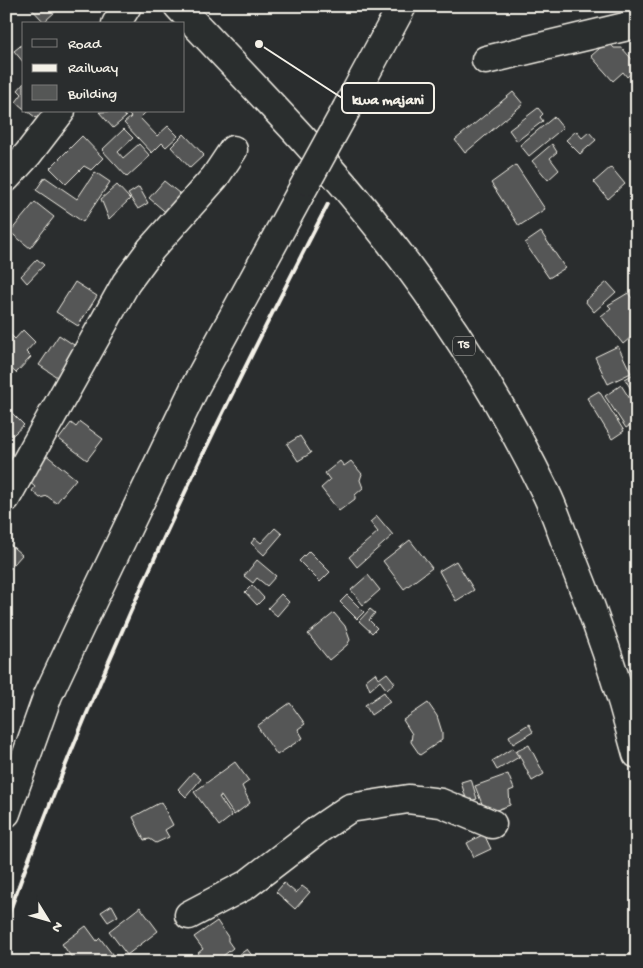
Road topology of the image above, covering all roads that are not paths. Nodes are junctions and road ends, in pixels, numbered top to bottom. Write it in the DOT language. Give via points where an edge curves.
graph roads {
  1 [pos="127,6"];
  2 [pos="178,6"];
  3 [pos="402,6"];
  4 [pos="117,22"];
  5 [pos="637,24"];
  6 [pos="486,60"];
  7 [pos="60,112"];
  8 [pos="233,150"];
  9 [pos="6,178"];
  10 [pos="6,498"];
  11 [pos="637,754"];
  12 [pos="6,813"];
  13 [pos="492,824"];
  14 [pos="189,914"];
  1 -- 4 [label="main road"];
  2 -- 11 [label="main road, T5" via="308,143 379,228 442,312 495,395 546,494 589,599 620,688"];
  3 -- 12 [label="main road, bridge" via="196,385 48,695"];
  5 -- 6 [label="main road"];
  7 -- 9 [label="main road"];
  8 -- 10 [label="main road" via="215,177 151,249 126,283"];
  13 -- 14 [label="main road" via="441,802 408,799 350,808 246,885"];
}
